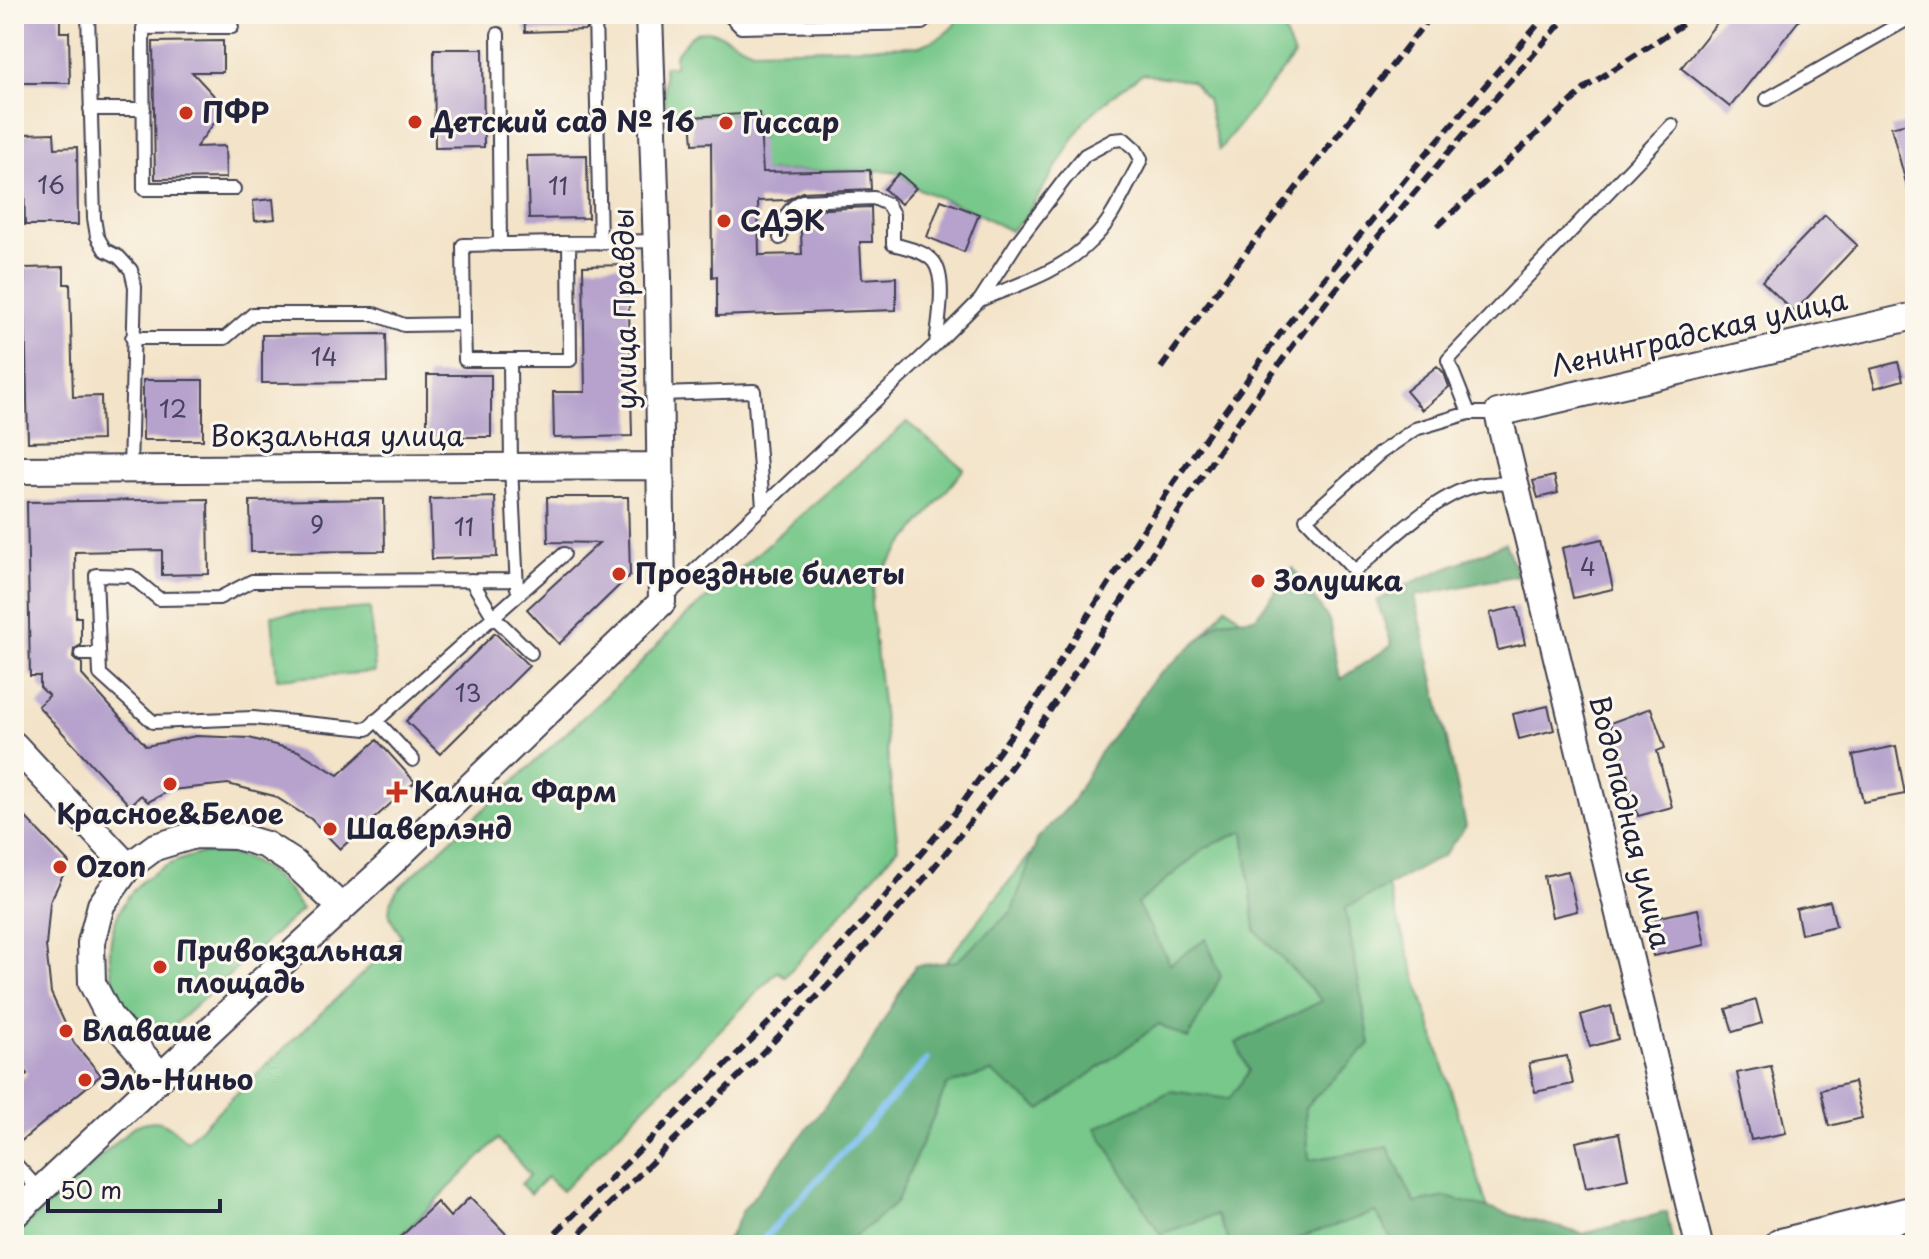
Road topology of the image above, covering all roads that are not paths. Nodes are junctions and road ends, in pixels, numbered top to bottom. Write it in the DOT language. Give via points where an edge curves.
graph roads {
  1 [pos="88,14"];
  2 [pos="595,14"];
  3 [pos="657,14"];
  4 [pos="728,14"];
  5 [pos="930,14"];
  6 [pos="1915,15"];
  7 [pos="204,21"];
  8 [pos="232,27"];
  9 [pos="498,34"];
  10 [pos="1767,99"];
  11 [pos="90,109"];
  12 [pos="144,109"];
  13 [pos="1672,125"];
  14 [pos="234,189"];
  15 [pos="780,238"];
  16 [pos="656,241"];
  17 [pos="569,243"];
  18 [pos="600,243"];
  19 [pos="500,245"];
  20 [pos="980,300"];
  21 [pos="1915,316"];
  22 [pos="464,324"];
  23 [pos="132,338"];
  24 [pos="936,344"];
  25 [pos="510,360"];
  26 [pos="660,394"];
  27 [pos="1469,413"];
  28 [pos="1498,413"];
  29 [pos="660,466"];
  30 [pos="511,467"];
  31 [pos="130,469"];
  32 [pos="14,470"];
  33 [pos="1516,484"];
  34 [pos="763,507"];
  35 [pos="564,554"];
  36 [pos="471,580"];
  37 [pos="516,580"];
  38 [pos="517,595"];
  39 [pos="662,602"];
  40 [pos="493,616"];
  41 [pos="531,653"];
  42 [pos="81,654"];
  43 [pos="99,654"];
  44 [pos="376,720"];
  45 [pos="14,745"];
  46 [pos="413,760"];
  47 [pos="128,867"];
  48 [pos="342,908"];
  49 [pos="161,1076"];
  50 [pos="14,1162"];
  51 [pos="40,1191"];
  52 [pos="1915,1212"];
  53 [pos="14,1215"];
  54 [pos="1699,1245"];
  55 [pos="1781,1245"];
  1 -- 11 [label="lane"];
  2 -- 18 [label="lane"];
  3 -- 16 [label="street, улица Правды"];
  4 -- 5 [label="lane" via="741,27 922,23"];
  6 -- 10 [label="lane"];
  7 -- 8 [label="lane"];
  7 -- 12 [label="lane" via="143,28"];
  9 -- 19 [label="lane"];
  11 -- 12 [label="lane"];
  11 -- 23 [label="lane" via="97,236 105,250 131,270"];
  12 -- 14 [label="lane" via="144,189"];
  13 -- 27 [label="lane" via="1448,360"];
  15 -- 24 [label="lane" via="784,217 802,201 874,198 887,204 893,214 893,244 934,262 940,281"];
  16 -- 18 [label="lane"];
  16 -- 26 [label="street, улица Правды"];
  17 -- 18 [label="lane"];
  17 -- 19 [label="lane"];
  17 -- 25 [label="lane" via="570,360"];
  19 -- 22 [label="lane" via="463,245"];
  20 -- 20 [label="lane" via="1085,155 1113,140 1124,139 1136,150 1138,166 1093,240 1059,267"];
  20 -- 24 [label="lane"];
  21 -- 28 [label="street, Ленинградская улица"];
  22 -- 23 [label="lane" via="404,325 374,314 253,314 225,338"];
  22 -- 25 [label="lane" via="465,360"];
  23 -- 31 [label="lane"];
  24 -- 34 [label="lane"];
  25 -- 30 [label="lane"];
  26 -- 29 [label="street, улица Правды"];
  26 -- 34 [label="lane" via="754,391"];
  27 -- 28 [label="lane"];
  27 -- 33 [label="lane" via="1415,429 1306,519 1355,571 1449,495 1483,484"];
  28 -- 33 [label="street, Водопадная улица"];
  29 -- 30 [label="street, Вокзальная улица"];
  29 -- 39 [label="street, улица Правды"];
  30 -- 31 [label="street, Вокзальная улица"];
  30 -- 37 [label="lane"];
  31 -- 32 [label="street, Вокзальная улица"];
  33 -- 54 [label="street, Водопадная улица"];
  34 -- 39 [label="lane"];
  35 -- 38 [label="lane"];
  36 -- 37 [label="lane"];
  36 -- 40 [label="lane"];
  36 -- 43 [label="lane" via="252,581 219,598 159,599 131,576 96,575"];
  37 -- 38 [label="lane"];
  38 -- 40 [label="lane"];
  39 -- 48 [label="street"];
  40 -- 41 [label="lane"];
  40 -- 44 [label="lane"];
  42 -- 43 [label="lane"];
  43 -- 44 [label="lane" via="100,674 153,722 253,718 367,729"];
  44 -- 46 [label="lane"];
  45 -- 47 [label="street"];
  47 -- 48 [label="street" via="155,847 195,835 236,836 266,845 294,863"];
  47 -- 49 [label="street" via="101,905 91,943 92,983 109,1016"];
  48 -- 49 [label="street"];
  49 -- 51 [label="street"];
  50 -- 51 [label="lane"];
  51 -- 53 [label="street"];
  52 -- 55 [label="street"];
}
